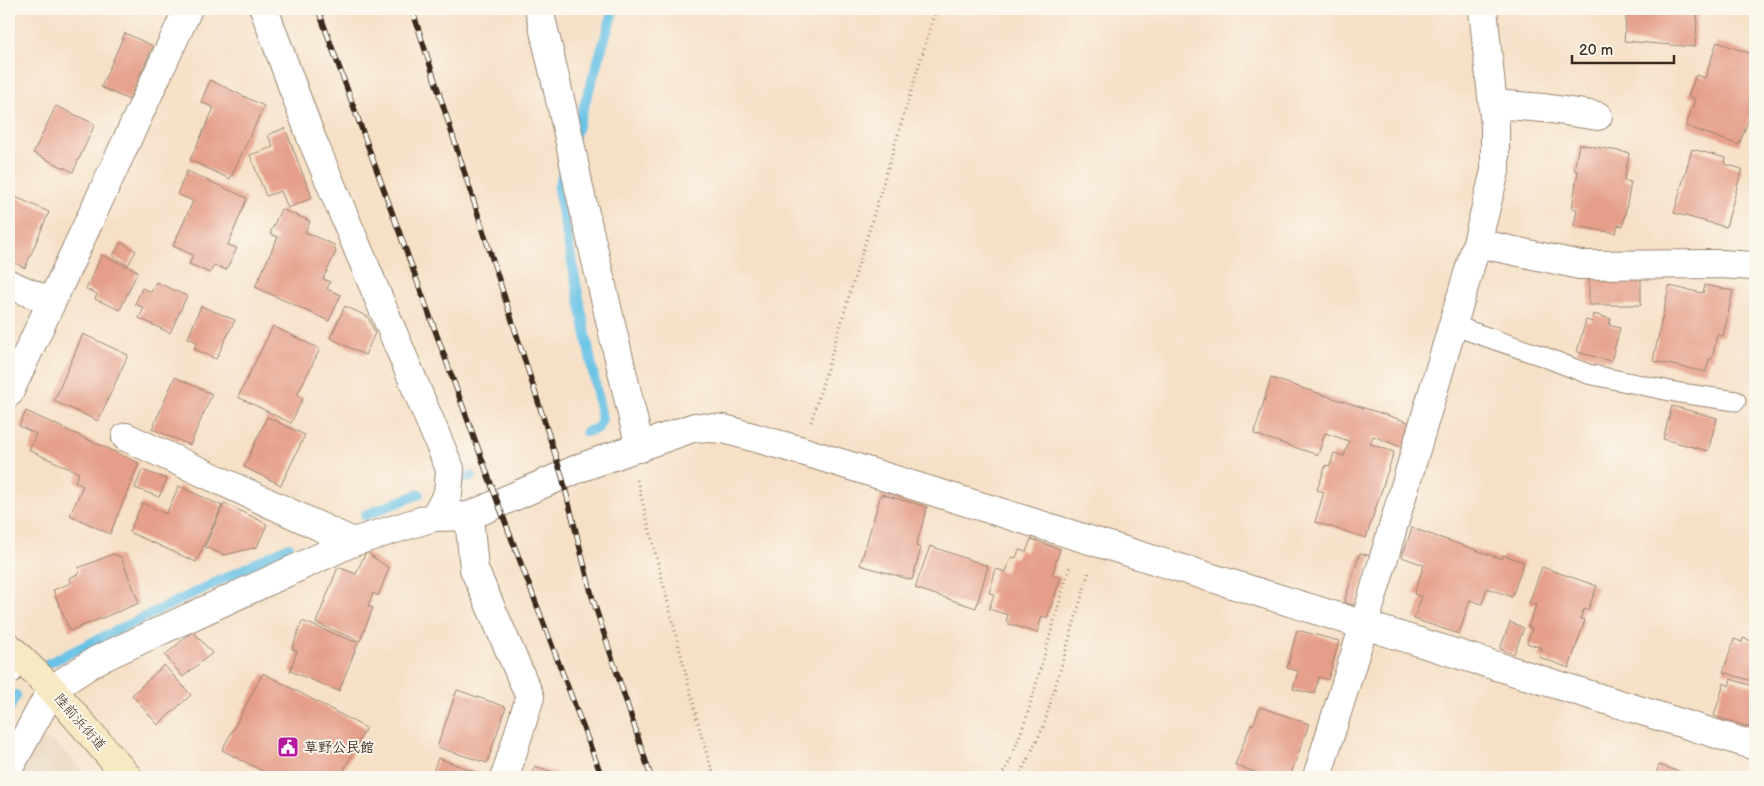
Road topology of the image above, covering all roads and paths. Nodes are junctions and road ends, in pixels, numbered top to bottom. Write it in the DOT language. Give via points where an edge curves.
graph roads {
  1 [pos="188,9"];
  2 [pos="264,9"];
  3 [pos="539,9"];
  4 [pos="936,9"];
  5 [pos="1483,9"];
  6 [pos="1493,104"];
  7 [pos="1598,116"];
  8 [pos="1477,243"];
  9 [pos="1755,266"];
  10 [pos="9,284"];
  11 [pos="51,302"];
  12 [pos="1452,325"];
  13 [pos="9,393"];
  14 [pos="1736,401"];
  15 [pos="126,437"];
  16 [pos="640,448"];
  17 [pos="802,451"];
  18 [pos="469,516"];
  19 [pos="434,517"];
  20 [pos="1088,540"];
  21 [pos="353,542"];
  22 [pos="1364,625"];
  23 [pos="12,657"];
  24 [pos="52,689"];
  25 [pos="1755,746"];
  26 [pos="9,768"];
  27 [pos="128,777"];
  28 [pos="505,777"];
  29 [pos="714,777"];
  30 [pos="1001,777"];
  31 [pos="1019,777"];
  32 [pos="1317,777"];
  1 -- 11 [label="street"];
  2 -- 19 [label="street" via="311,137 450,469 448,494"];
  3 -- 16 [label="street"];
  4 -- 17 [label="path"];
  5 -- 6 [label="street"];
  6 -- 7 [label="street"];
  6 -- 8 [label="street" via="1495,171"];
  8 -- 9 [label="street" via="1580,265"];
  8 -- 12 [label="street"];
  10 -- 11 [label="street"];
  11 -- 13 [label="street"];
  12 -- 14 [label="lane" via="1588,374"];
  12 -- 22 [label="street"];
  15 -- 21 [label="street"];
  16 -- 17 [label="street" via="695,427 724,429"];
  16 -- 18 [label="street" via="582,467"];
  16 -- 29 [label="path" via="636,477"];
  17 -- 20 [label="street"];
  18 -- 19 [label="street"];
  18 -- 28 [label="street" via="474,570 530,696"];
  19 -- 21 [label="street"];
  20 -- 22 [label="street"];
  20 -- 30 [label="path" via="1026,719"];
  20 -- 31 [label="path" via="1043,728"];
  21 -- 24 [label="street" via="97,660"];
  22 -- 25 [label="street"];
  22 -- 32 [label="street"];
  23 -- 24 [label="street, 陸前浜街道"];
  24 -- 26 [label="street"];
  24 -- 27 [label="street, 陸前浜街道"];
}
